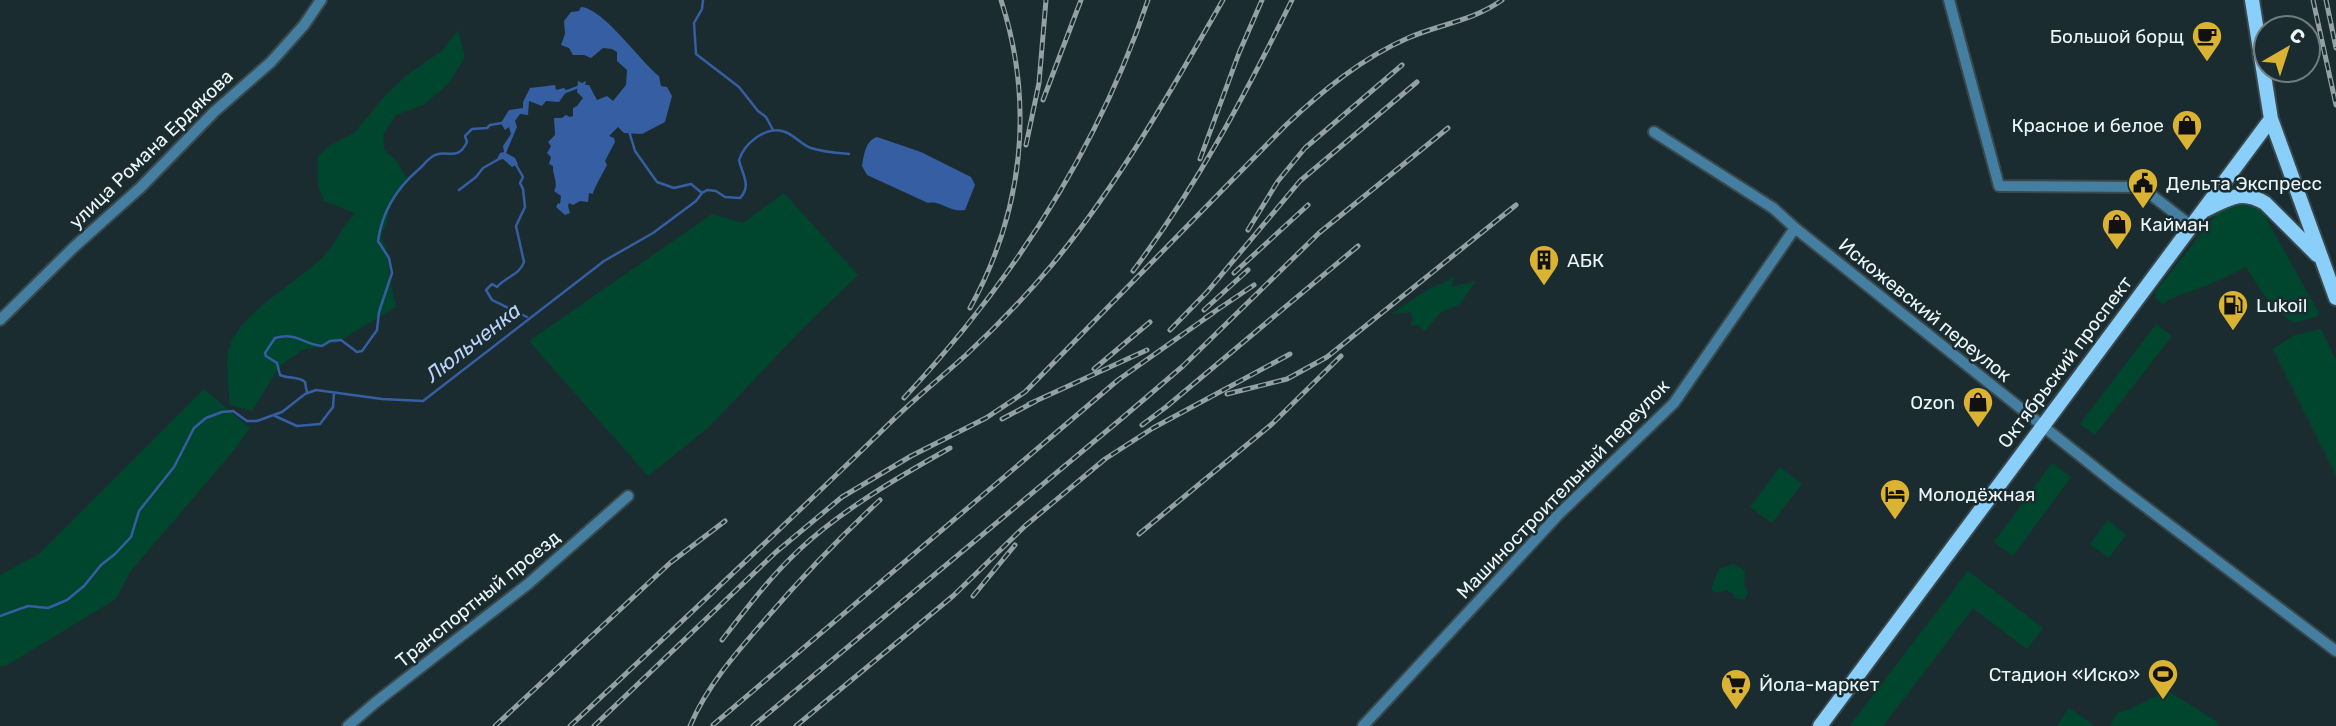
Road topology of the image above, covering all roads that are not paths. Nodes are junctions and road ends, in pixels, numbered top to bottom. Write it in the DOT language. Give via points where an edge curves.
graph roads {
  1 [pos="321,0"];
  2 [pos="1949,0"];
  3 [pos="2252,0"];
  4 [pos="2271,119"];
  5 [pos="1654,132"];
  6 [pos="2195,219"];
  7 [pos="1795,228"];
  8 [pos="2321,258"];
  9 [pos="2336,298"];
  10 [pos="0,320"];
  11 [pos="2041,425"];
  12 [pos="628,496"];
  13 [pos="2336,651"];
  14 [pos="348,726"];
  15 [pos="1363,726"];
  16 [pos="1819,726"];
  1 -- 10 [label="street, улица Романа Ердякова" via="271,62"];
  2 -- 6 [label="street" via="1999,186 2141,187"];
  3 -- 4 [label="main road"];
  4 -- 6 [label="main road, Октябрьский проспект"];
  4 -- 8 [label="main road"];
  5 -- 7 [label="street, Искожевский переулок" via="1773,208"];
  6 -- 8 [label="main road" via="2234,197 2255,197"];
  6 -- 11 [label="main road, Октябрьский проспект"];
  7 -- 11 [label="street, Искожевский переулок"];
  7 -- 15 [label="street, Машиностроительный переулок" via="1674,403 1558,515"];
  8 -- 9 [label="main road"];
  11 -- 13 [label="street, Искожевский переулок"];
  11 -- 16 [label="main road, Октябрьский проспект"];
  12 -- 14 [label="street, Транспортный проезд" via="528,584"];
}
